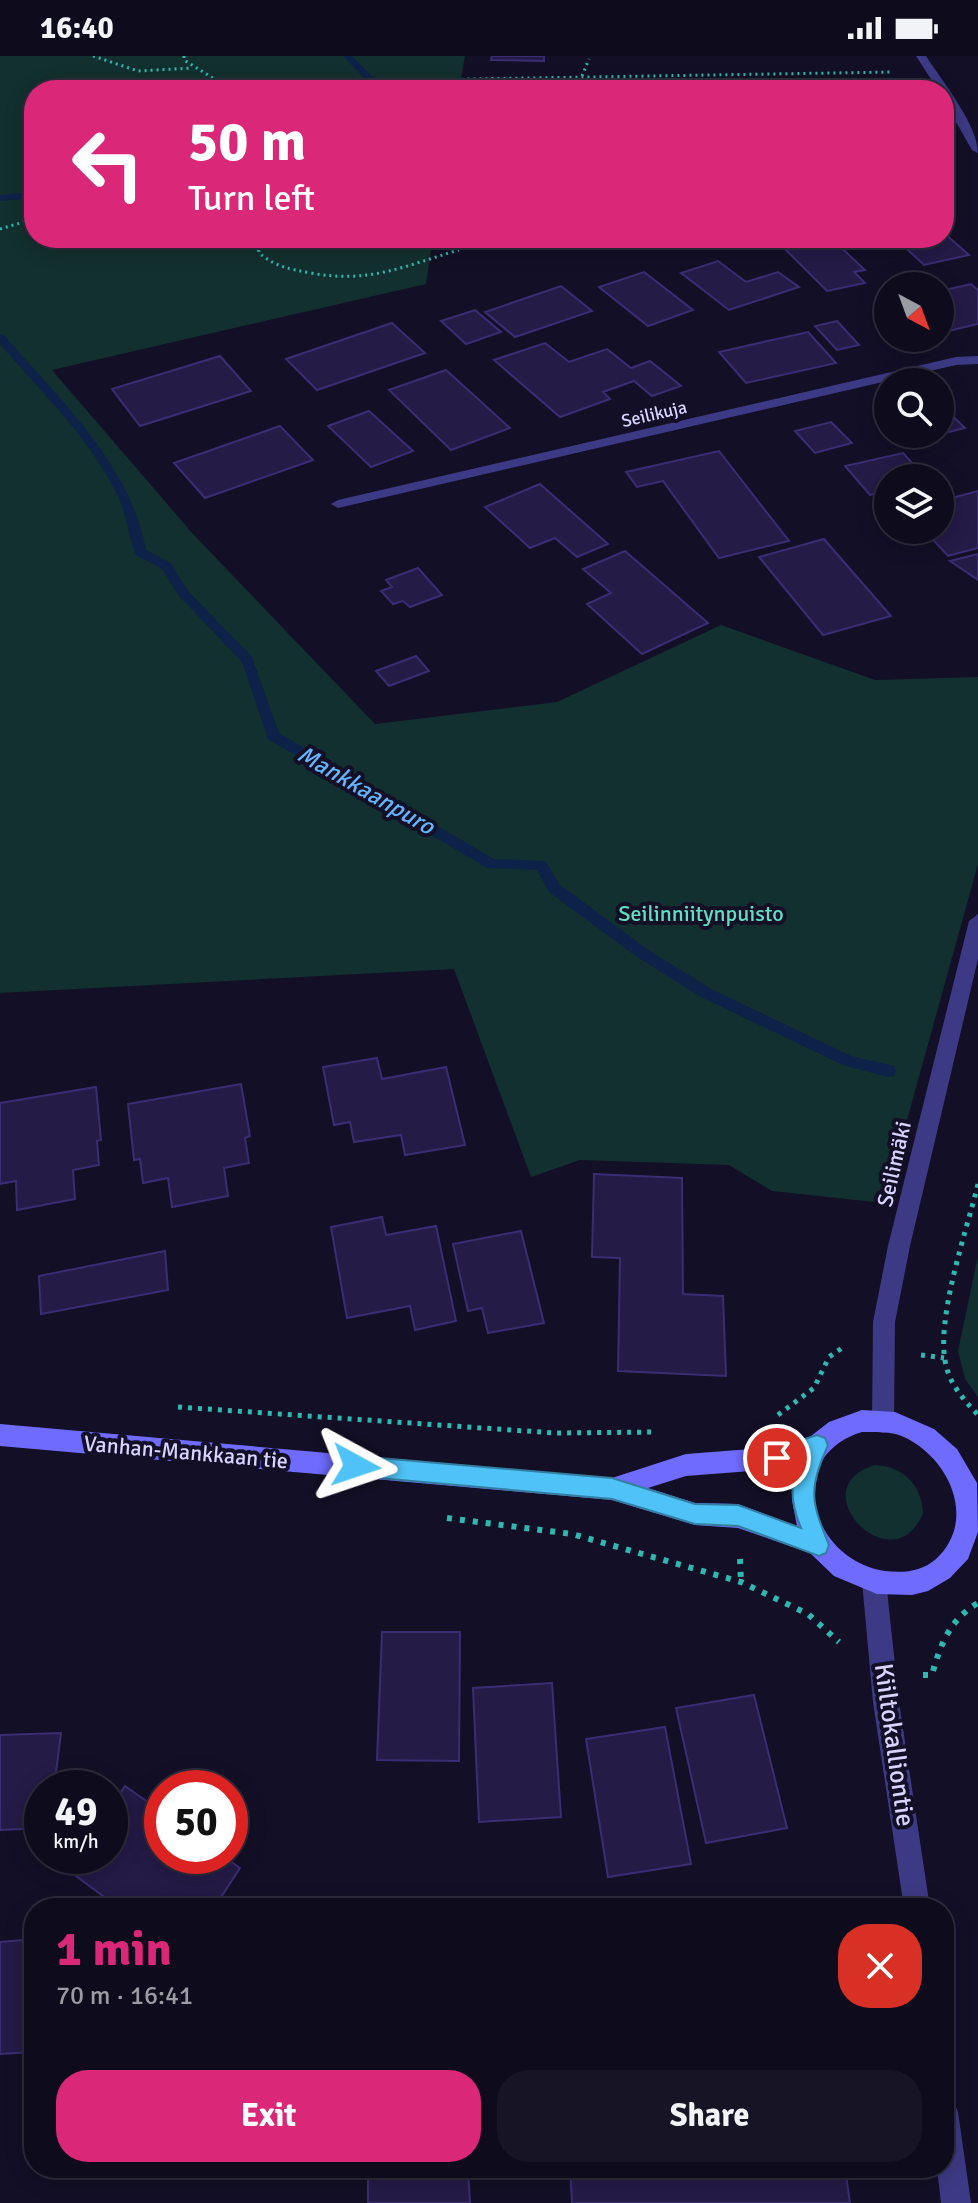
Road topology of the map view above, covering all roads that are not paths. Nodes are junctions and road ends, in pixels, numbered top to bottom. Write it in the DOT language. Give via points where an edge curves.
graph roads {
  1 [pos="921,56"];
  2 [pos="936,80"];
  3 [pos="954,110"];
  4 [pos="978,150"];
  5 [pos="978,360"];
  6 [pos="338,504"];
  7 [pos="978,921"];
  8 [pos="883,1422"];
  9 [pos="0,1435"];
  10 [pos="817,1445"];
  11 [pos="955,1467"];
  12 [pos="978,1476"];
  13 [pos="612,1489"];
  14 [pos="819,1545"];
  15 [pos="969,1554"];
  16 [pos="874,1581"];
  17 [pos="916,1898"];
  18 [pos="953,2178"];
  19 [pos="956,2203"];
  1 -- 2 [label="street"];
  3 -- 4 [label="street"];
  5 -- 6 [label="street, Seilikuja"];
  7 -- 8 [label="street, Seilimäki" via="884,1322"];
  8 -- 10 [label="main road" via="862,1421 833,1431"];
  8 -- 11 [label="main road" via="928,1438"];
  9 -- 13 [label="main road, Vanhan-Mankkaan tie"];
  10 -- 13 [label="main road, Vanhan-Mankkaan tie" via="777,1458 686,1465"];
  10 -- 14 [label="main road" via="805,1470 802,1507"];
  11 -- 12 [label="main road"];
  11 -- 15 [label="main road" via="965,1482 971,1513"];
  13 -- 14 [label="main road, Vanhan-Mankkaan tie" via="695,1514 738,1516"];
  14 -- 16 [label="main road" via="840,1565"];
  15 -- 16 [label="main road" via="933,1578 905,1585"];
  16 -- 17 [label="street, Kiiltokalliontie"];
  18 -- 19 [label="street"];
}
